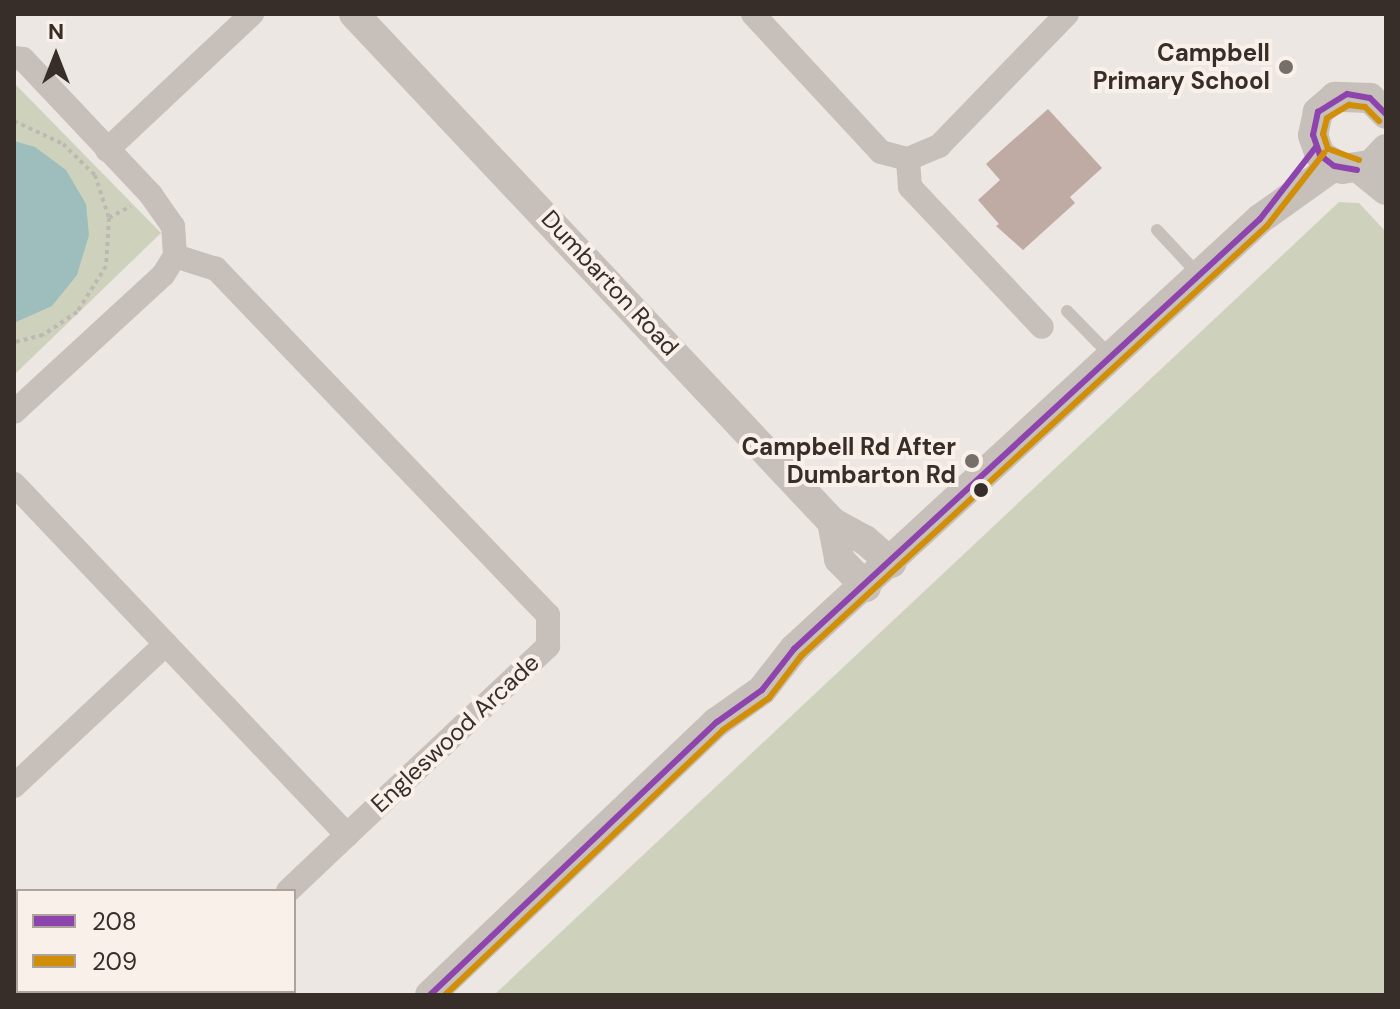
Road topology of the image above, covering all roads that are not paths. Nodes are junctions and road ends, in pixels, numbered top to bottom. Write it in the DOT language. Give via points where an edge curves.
graph roads {
  1 [pos="354,14"];
  2 [pos="374,14"];
  3 [pos="753,14"];
  4 [pos="1067,14"];
  5 [pos="254,17"];
  6 [pos="388,45"];
  7 [pos="14,58"];
  8 [pos="1372,89"];
  9 [pos="1386,114"];
  10 [pos="1386,149"];
  11 [pos="107,150"];
  12 [pos="908,159"];
  13 [pos="1337,161"];
  14 [pos="1386,190"];
  15 [pos="1157,230"];
  16 [pos="175,256"];
  17 [pos="1200,276"];
  18 [pos="1067,311"];
  19 [pos="1042,327"];
  20 [pos="1112,357"];
  21 [pos="14,412"];
  22 [pos="14,484"];
  23 [pos="832,522"];
  24 [pos="891,563"];
  25 [pos="866,587"];
  26 [pos="166,644"];
  27 [pos="14,786"];
  28 [pos="347,835"];
  29 [pos="290,889"];
  30 [pos="430,995"];
  1 -- 6 [label="street, Dumbarton Road"];
  2 -- 6 [label="street, Dumbarton Road"];
  3 -- 12 [label="street" via="881,152"];
  4 -- 12 [label="street" via="939,146"];
  5 -- 11 [label="street"];
  6 -- 23 [label="street, Dumbarton Road"];
  7 -- 11 [label="street" via="23,59"];
  8 -- 9 [label="street"];
  8 -- 13 [label="street" via="1325,103 1314,124"];
  10 -- 13 [label="street"];
  11 -- 16 [label="street" via="173,226"];
  12 -- 19 [label="street" via="910,187"];
  13 -- 14 [label="street"];
  13 -- 17 [label="street" via="1260,219"];
  15 -- 17 [label="lane"];
  16 -- 21 [label="street" via="163,275"];
  16 -- 28 [label="street, Engleswood Arcade" via="216,269 548,615 548,646"];
  17 -- 20 [label="street"];
  18 -- 20 [label="lane"];
  20 -- 24 [label="street"];
  22 -- 26 [label="street"];
  23 -- 24 [label="street, Dumbarton Road" via="865,540"];
  23 -- 25 [label="street" via="839,559"];
  24 -- 25 [label="street"];
  25 -- 30 [label="street" via="794,649 762,690 717,722"];
  26 -- 27 [label="street"];
  26 -- 28 [label="street"];
  28 -- 29 [label="street, Engleswood Arcade"];
}
